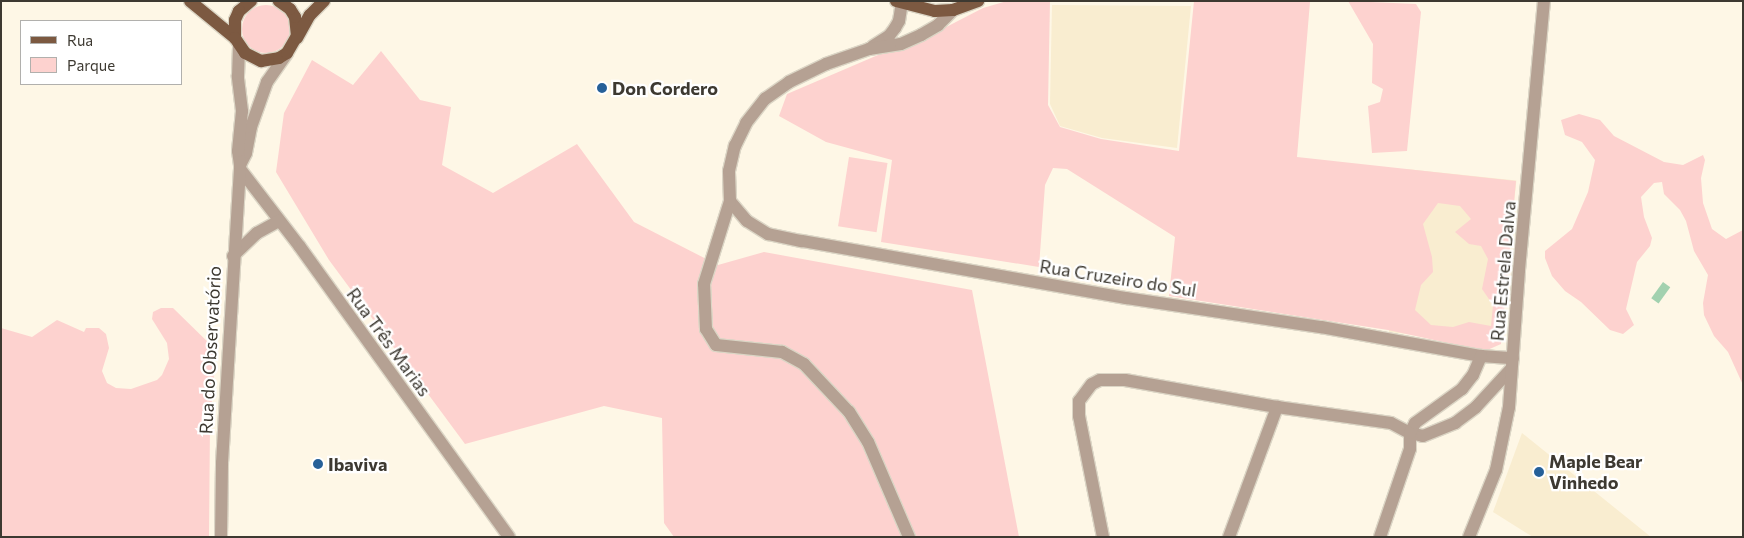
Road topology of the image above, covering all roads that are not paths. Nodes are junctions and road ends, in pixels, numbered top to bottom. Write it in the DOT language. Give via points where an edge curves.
graph roads {
  1 [pos="190,1"];
  2 [pos="251,1"];
  3 [pos="280,1"];
  4 [pos="324,1"];
  5 [pos="896,1"];
  6 [pos="978,1"];
  7 [pos="1544,1"];
  8 [pos="902,2"];
  9 [pos="960,6"];
  10 [pos="237,42"];
  11 [pos="290,49"];
  12 [pos="869,49"];
  13 [pos="240,167"];
  14 [pos="730,201"];
  15 [pos="279,221"];
  16 [pos="233,256"];
  17 [pos="1481,356"];
  18 [pos="1512,364"];
  19 [pos="1277,407"];
  20 [pos="1410,433"];
  21 [pos="221,537"];
  22 [pos="509,537"];
  23 [pos="909,537"];
  24 [pos="1103,537"];
  25 [pos="1230,537"];
  26 [pos="1380,537"];
  27 [pos="1469,537"];
  1 -- 10 [label="main road"];
  2 -- 10 [label="main road" via="239,11 235,20"];
  3 -- 11 [label="main road" via="290,9 297,26"];
  4 -- 11 [label="main road" via="310,15"];
  5 -- 8 [label="main road"];
  6 -- 9 [label="main road"];
  7 -- 18 [label="street, Rua Estrela Dalva"];
  8 -- 9 [label="main road" via="935,11"];
  8 -- 12 [label="street" via="895,28"];
  9 -- 12 [label="street" via="921,35 901,44"];
  10 -- 11 [label="main road" via="245,53 261,61 280,58"];
  10 -- 13 [label="street, Rua do Observatório" via="242,110 238,151"];
  11 -- 13 [label="street, Rua do Observatório" via="267,82 250,127"];
  12 -- 14 [label="street" via="826,64 789,82 765,99 746,123 735,146 729,171"];
  13 -- 15 [label="street, Rua Três Marias"];
  13 -- 16 [label="street, Rua do Observatório"];
  14 -- 17 [label="street, Rua Cruzeiro do Sul" via="747,221 768,234 1126,298 1321,327"];
  14 -- 23 [label="street" via="704,284 706,329 716,345 782,352 804,364 824,383 849,412 868,442"];
  15 -- 16 [label="street" via="257,232"];
  15 -- 22 [label="street, Rua Três Marias"];
  16 -- 21 [label="street, Rua do Observatório"];
  17 -- 18 [label="street, Rua Cruzeiro do Sul"];
  17 -- 20 [label="street" via="1473,375 1462,389 1415,424"];
  18 -- 20 [label="street" via="1476,407 1454,423 1423,436"];
  18 -- 27 [label="street, Rua Estrela Dalva" via="1504,440 1496,470"];
  19 -- 20 [label="street" via="1391,423"];
  19 -- 24 [label="street" via="1111,378 1092,384 1079,401 1079,416"];
  19 -- 25 [label="street"];
  20 -- 26 [label="street" via="1410,449"];
}
